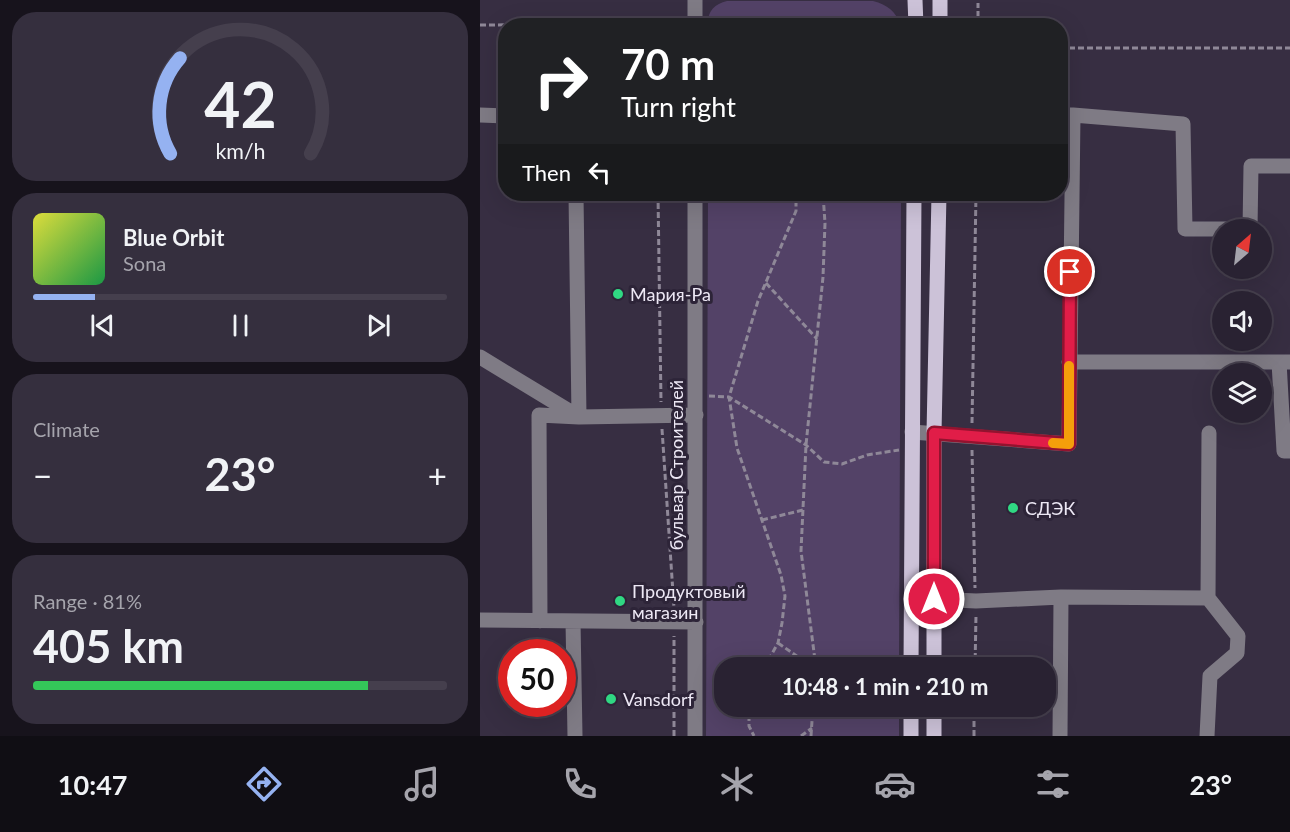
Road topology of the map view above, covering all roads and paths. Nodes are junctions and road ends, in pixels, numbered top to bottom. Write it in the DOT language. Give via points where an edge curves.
graph roads {
  1 [pos="695,0"];
  2 [pos="915,0"];
  3 [pos="940,0"];
  4 [pos="978,3"];
  5 [pos="695,18"];
  6 [pos="916,18"];
  7 [pos="940,18"];
  8 [pos="978,18"];
  9 [pos="480,25"];
  10 [pos="498,25"];
  11 [pos="1068,48"];
  12 [pos="1290,48"];
  13 [pos="480,115"];
  14 [pos="1068,115"];
  15 [pos="498,116"];
  16 [pos="1290,166"];
  17 [pos="576,201"];
  18 [pos="658,201"];
  19 [pos="695,201"];
  20 [pos="796,201"];
  21 [pos="823,201"];
  22 [pos="915,201"];
  23 [pos="939,201"];
  24 [pos="976,201"];
  25 [pos="1067,201"];
  26 [pos="765,283"];
  27 [pos="818,339"];
  28 [pos="480,357"];
  29 [pos="1069,362"];
  30 [pos="1284,362"];
  31 [pos="708,396"];
  32 [pos="729,397"];
  33 [pos="661,415"];
  34 [pos="696,415"];
  35 [pos="579,417"];
  36 [pos="912,432"];
  37 [pos="934,433"];
  38 [pos="1209,433"];
  39 [pos="972,436"];
  40 [pos="806,445"];
  41 [pos="899,450"];
  42 [pos="1290,452"];
  43 [pos="803,510"];
  44 [pos="762,520"];
  45 [pos="1061,597"];
  46 [pos="1208,597"];
  47 [pos="934,599"];
  48 [pos="976,601"];
  49 [pos="480,620"];
  50 [pos="540,621"];
  51 [pos="573,621"];
  52 [pos="675,622"];
  53 [pos="696,622"];
  54 [pos="778,643"];
  55 [pos="770,657"];
  56 [pos="799,657"];
  57 [pos="814,657"];
  58 [pos="911,657"];
  59 [pos="934,657"];
  60 [pos="975,657"];
  61 [pos="748,717"];
  62 [pos="812,717"];
  63 [pos="911,717"];
  64 [pos="934,717"];
  65 [pos="974,717"];
  66 [pos="812,728"];
  67 [pos="575,736"];
  68 [pos="674,736"];
  69 [pos="695,736"];
  70 [pos="754,736"];
  71 [pos="801,736"];
  72 [pos="811,736"];
  73 [pos="911,736"];
  74 [pos="934,736"];
  75 [pos="974,736"];
  76 [pos="1060,736"];
  77 [pos="1207,736"];
  1 -- 5 [label="street"];
  2 -- 6 [label="main road"];
  3 -- 7 [label="main road"];
  4 -- 8 [label="path"];
  9 -- 10 [label="path"];
  11 -- 12 [label="path"];
  13 -- 15 [label="street"];
  14 -- 16 [label="street" via="1183,124 1185,228 1250,230 1251,166"];
  17 -- 35 [label="street"];
  18 -- 33 [label="path"];
  19 -- 34 [label="street, бульвар Строителей"];
  20 -- 26 [label="path" via="796,211"];
  21 -- 27 [label="path"];
  22 -- 36 [label="main road"];
  23 -- 37 [label="main road"];
  24 -- 39 [label="path"];
  25 -- 29 [label="street"];
  26 -- 27 [label="path"];
  26 -- 32 [label="path"];
  27 -- 40 [label="path"];
  28 -- 35 [label="street"];
  29 -- 30 [label="street"];
  29 -- 39 [label="street" via="1069,444"];
  30 -- 42 [label="street" via="1284,451"];
  31 -- 32 [label="path"];
  32 -- 40 [label="path"];
  32 -- 44 [label="path" via="737,448"];
  33 -- 34 [label="street"];
  33 -- 35 [label="street"];
  33 -- 52 [label="path"];
  34 -- 53 [label="street, бульвар Строителей"];
  35 -- 50 [label="street" via="539,416"];
  36 -- 37 [label="street"];
  36 -- 58 [label="main road"];
  37 -- 39 [label="street"];
  37 -- 47 [label="main road"];
  38 -- 46 [label="street"];
  39 -- 48 [label="path"];
  40 -- 41 [label="path" via="824,462 842,464"];
  40 -- 43 [label="path"];
  43 -- 44 [label="path"];
  43 -- 57 [label="path" via="801,551"];
  44 -- 54 [label="path" via="785,596"];
  45 -- 46 [label="street"];
  45 -- 48 [label="street"];
  45 -- 76 [label="street"];
  46 -- 77 [label="street" via="1238,636 1237,653 1210,676"];
  47 -- 48 [label="street"];
  47 -- 59 [label="main road"];
  48 -- 60 [label="path"];
  49 -- 50 [label="street"];
  50 -- 51 [label="street"];
  51 -- 52 [label="street"];
  51 -- 67 [label="street"];
  52 -- 53 [label="street"];
  52 -- 68 [label="path"];
  53 -- 69 [label="street, бульвар Строителей"];
  54 -- 55 [label="path"];
  54 -- 56 [label="path"];
  61 -- 70 [label="path"];
  62 -- 66 [label="path"];
  63 -- 73 [label="main road"];
  64 -- 74 [label="main road"];
  65 -- 75 [label="path"];
  66 -- 71 [label="path"];
  66 -- 72 [label="path"];
}
